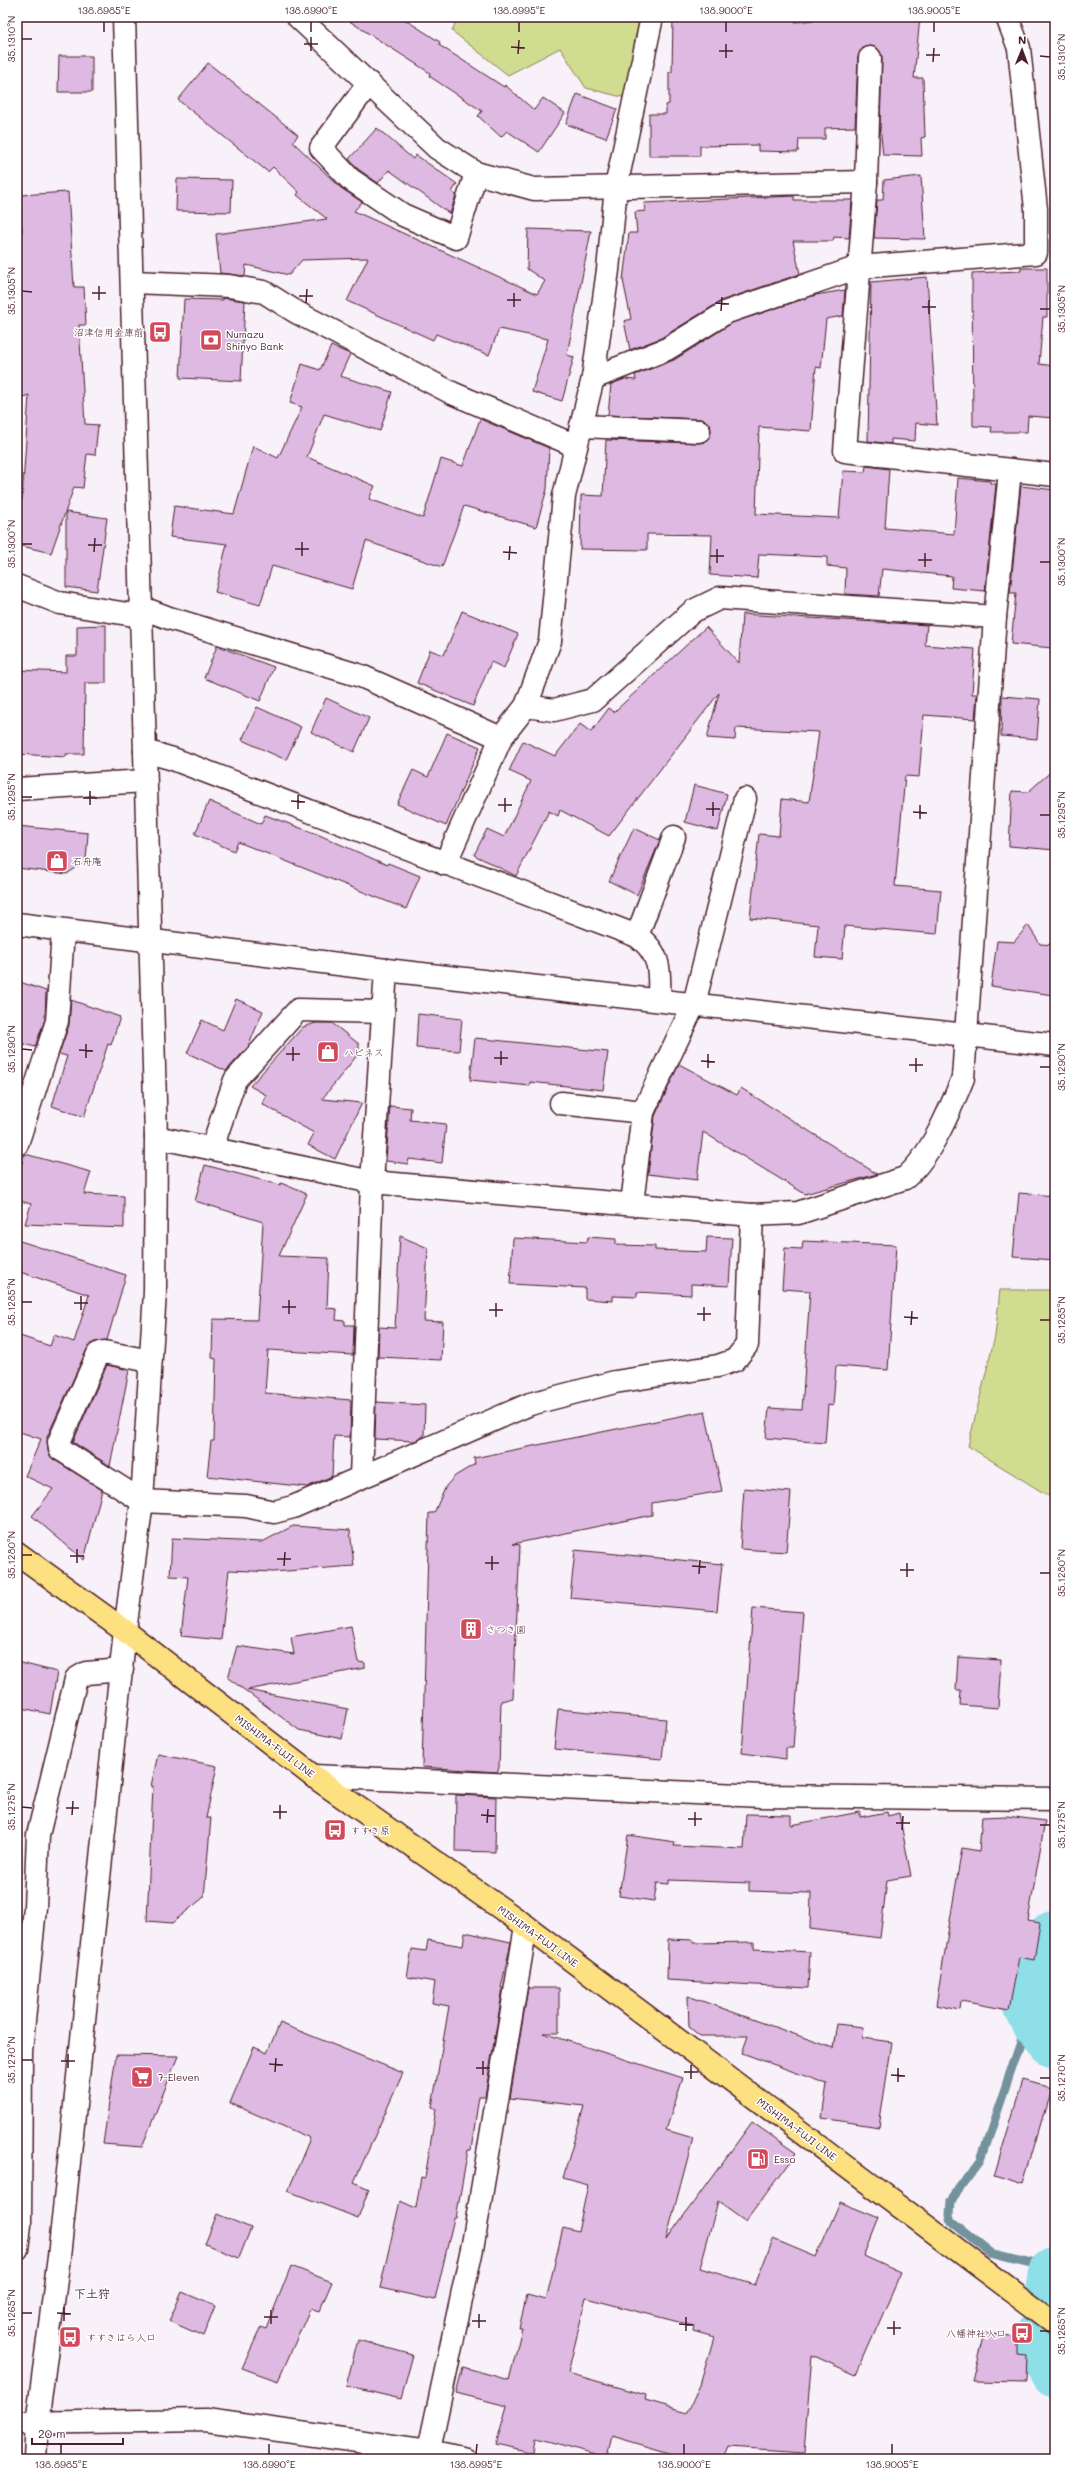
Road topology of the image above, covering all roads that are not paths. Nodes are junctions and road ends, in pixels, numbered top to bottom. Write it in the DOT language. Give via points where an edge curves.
graph roads {
  1 [pos="124,17"];
  2 [pos="298,17"];
  3 [pos="652,17"];
  4 [pos="1007,17"];
  5 [pos="870,58"];
  6 [pos="369,83"];
  7 [pos="476,173"];
  8 [pos="866,182"];
  9 [pos="616,187"];
  10 [pos="859,267"];
  11 [pos="133,282"];
  12 [pos="593,378"];
  13 [pos="698,431"];
  14 [pos="579,436"];
  15 [pos="1010,471"];
  16 [pos="1055,475"];
  17 [pos="17,586"];
  18 [pos="140,612"];
  19 [pos="995,617"];
  20 [pos="526,706"];
  21 [pos="501,738"];
  22 [pos="145,751"];
  23 [pos="145,781"];
  24 [pos="17,789"];
  25 [pos="745,799"];
  26 [pos="674,837"];
  27 [pos="445,864"];
  28 [pos="17,924"];
  29 [pos="63,931"];
  30 [pos="637,936"];
  31 [pos="149,939"];
  32 [pos="386,970"];
  33 [pos="659,999"];
  34 [pos="694,1004"];
  35 [pos="383,1012"];
  36 [pos="966,1034"];
  37 [pos="1055,1045"];
  38 [pos="561,1103"];
  39 [pos="643,1112"];
  40 [pos="156,1137"];
  41 [pos="17,1144"];
  42 [pos="212,1148"];
  43 [pos="372,1182"];
  44 [pos="632,1204"];
  45 [pos="752,1215"];
  46 [pos="150,1361"];
  47 [pos="361,1477"];
  48 [pos="142,1501"];
  49 [pos="17,1553"];
  50 [pos="125,1631"];
  51 [pos="122,1670"];
  52 [pos="313,1776"];
  53 [pos="1055,1799"];
  54 [pos="526,1926"];
  55 [pos="17,2249"];
  56 [pos="1055,2323"];
  57 [pos="27,2423"];
  58 [pos="428,2455"];
  59 [pos="35,2459"];
  60 [pos="466,2459"];
  1 -- 11 [label="street"];
  2 -- 6 [label="street"];
  3 -- 9 [label="street"];
  4 -- 10 [label="street" via="1020,48 1036,208 1036,252"];
  5 -- 8 [label="street"];
  6 -- 7 [label="street" via="437,148"];
  6 -- 7 [label="street" via="321,148 350,179 403,215 456,238"];
  7 -- 9 [label="street" via="534,189"];
  8 -- 9 [label="street"];
  8 -- 10 [label="street"];
  9 -- 12 [label="street"];
  10 -- 12 [label="street" via="727,312 667,349"];
  10 -- 15 [label="street" via="845,451"];
  11 -- 14 [label="street" via="229,286 264,292 296,312 452,393"];
  11 -- 18 [label="street"];
  12 -- 14 [label="street"];
  13 -- 14 [label="street"];
  14 -- 20 [label="street" via="564,496 550,641"];
  15 -- 16 [label="street"];
  15 -- 19 [label="street"];
  17 -- 18 [label="street" via="60,603"];
  18 -- 21 [label="street" via="169,618 361,676"];
  18 -- 22 [label="street"];
  19 -- 20 [label="street" via="720,598 693,611 593,700 554,710"];
  19 -- 36 [label="street"];
  20 -- 21 [label="street"];
  21 -- 27 [label="street"];
  22 -- 23 [label="street"];
  22 -- 27 [label="street"];
  23 -- 24 [label="street"];
  23 -- 31 [label="street"];
  25 -- 34 [label="street"];
  26 -- 30 [label="street"];
  27 -- 30 [label="street"];
  28 -- 29 [label="street"];
  29 -- 31 [label="street"];
  29 -- 41 [label="street" via="57,1021"];
  30 -- 33 [label="street" via="647,944 660,967"];
  31 -- 32 [label="street"];
  31 -- 40 [label="street"];
  32 -- 33 [label="street"];
  32 -- 35 [label="street"];
  33 -- 34 [label="street"];
  34 -- 36 [label="street"];
  34 -- 39 [label="street"];
  35 -- 42 [label="street" via="298,1010 235,1080"];
  35 -- 43 [label="street"];
  36 -- 37 [label="street"];
  36 -- 45 [label="street" via="963,1078 951,1107 916,1168 905,1178 798,1213"];
  38 -- 39 [label="street"];
  39 -- 44 [label="street"];
  40 -- 42 [label="street"];
  40 -- 46 [label="street" via="155,1292"];
  42 -- 43 [label="street"];
  43 -- 44 [label="street"];
  43 -- 47 [label="street"];
  44 -- 45 [label="street"];
  45 -- 47 [label="street" via="746,1345 735,1360 718,1366 615,1382 530,1404"];
  46 -- 48 [label="street"];
  46 -- 48 [label="street" via="104,1352 98,1354 58,1442 60,1449"];
  47 -- 48 [label="street" via="293,1507 274,1512 246,1506"];
  48 -- 50 [label="street"];
  49 -- 50 [label="main road, MISHIMA-FUJI LINE"];
  50 -- 51 [label="street"];
  50 -- 52 [label="main road, MISHIMA-FUJI LINE"];
  51 -- 55 [label="street" via="86,1673 76,1679 38,1834 36,1907 21,2052 20,2225"];
  51 -- 57 [label="street" via="59,2257"];
  52 -- 53 [label="street" via="762,1796"];
  52 -- 54 [label="main road, MISHIMA-FUJI LINE"];
  54 -- 56 [label="main road, MISHIMA-FUJI LINE"];
  54 -- 58 [label="street" via="473,2244"];
  57 -- 58 [label="street" via="206,2420"];
  57 -- 59 [label="street"];
  58 -- 60 [label="street"];
}
